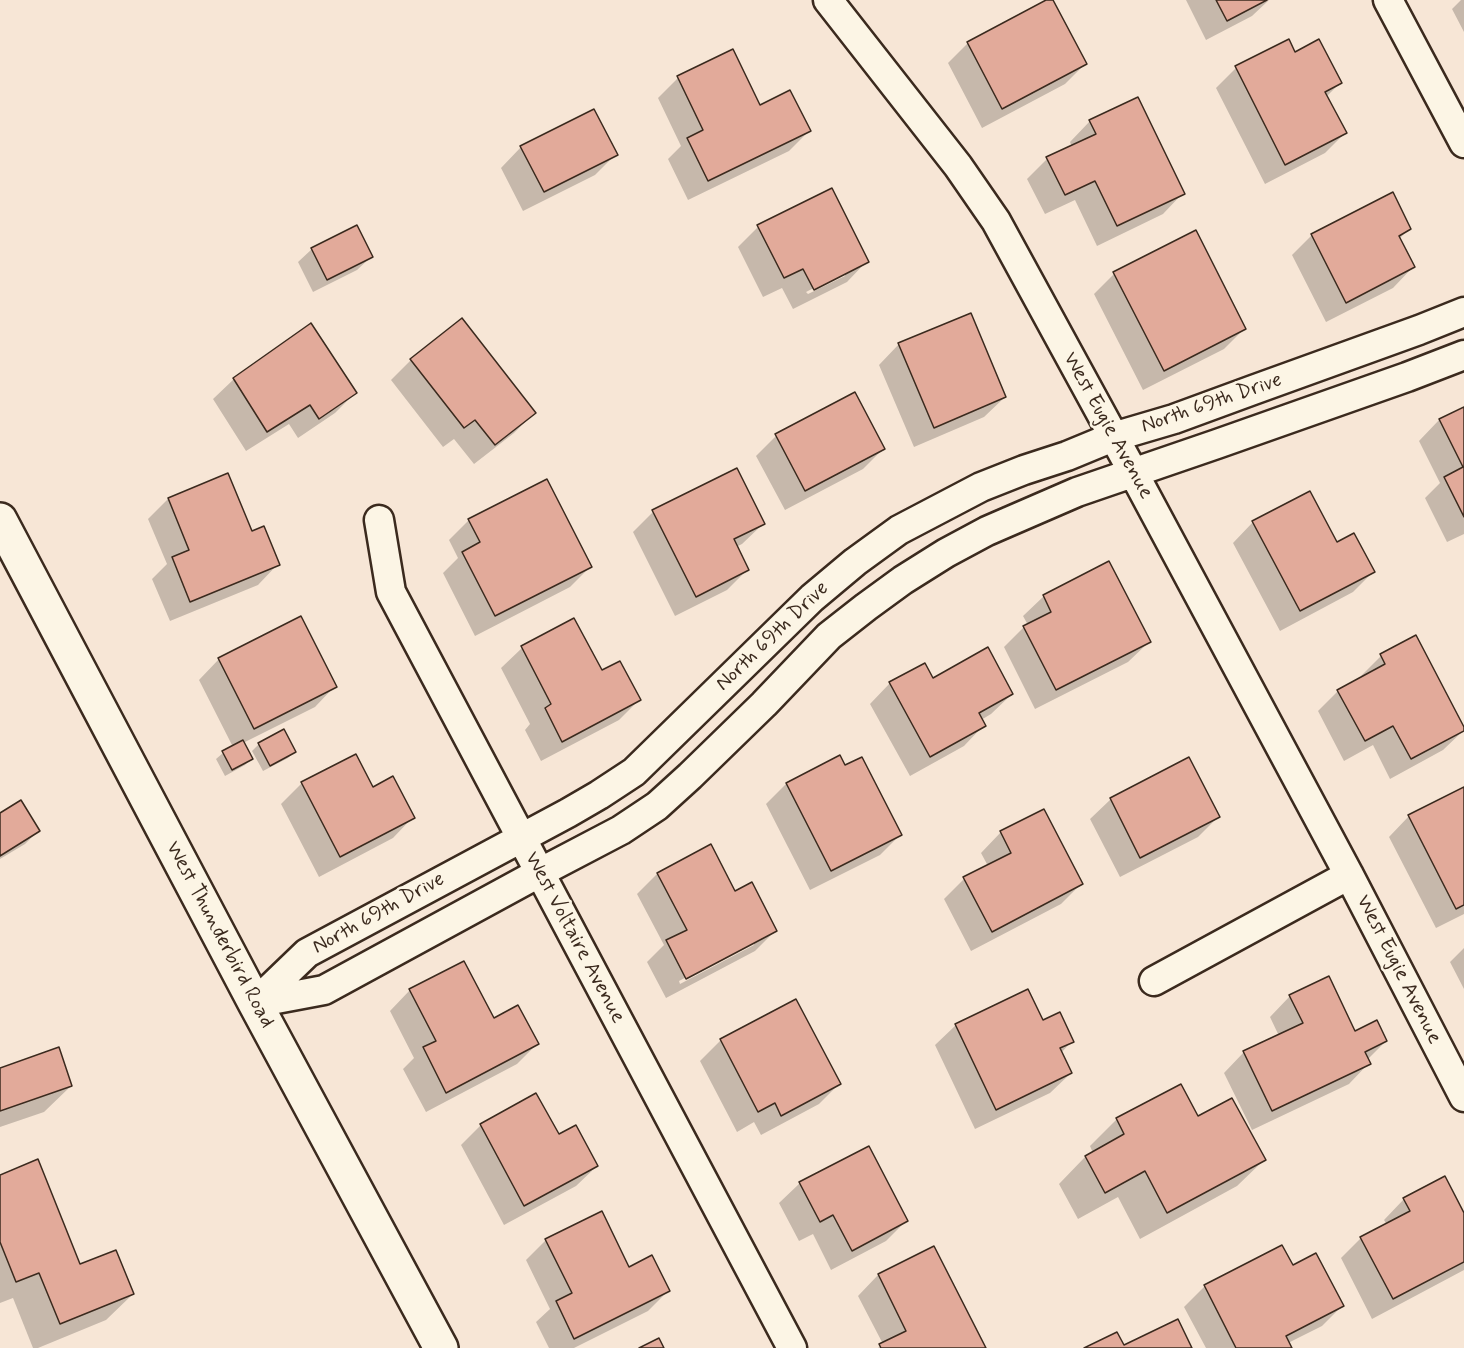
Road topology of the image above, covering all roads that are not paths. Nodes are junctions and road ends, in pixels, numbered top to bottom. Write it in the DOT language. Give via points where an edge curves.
graph roads {
  1 [pos="828,0"];
  2 [pos="1388,0"];
  3 [pos="1464,143"];
  4 [pos="1464,312"];
  5 [pos="1464,355"];
  6 [pos="1113,437"];
  7 [pos="1133,472"];
  8 [pos="0,520"];
  9 [pos="379,520"];
  10 [pos="815,595"];
  11 [pos="842,626"];
  12 [pos="520,837"];
  13 [pos="539,873"];
  14 [pos="1349,875"];
  15 [pos="1154,981"];
  16 [pos="255,1003"];
  17 [pos="1464,1097"];
  18 [pos="441,1348"];
  19 [pos="792,1348"];
  1 -- 6 [label="street, West Eugie Avenue" via="958,166 996,221"];
  2 -- 3 [label="street"];
  4 -- 6 [label="street, North 69th Drive" via="1174,419"];
  5 -- 7 [label="street, North 69th Drive"];
  6 -- 7 [label="street, West Eugie Avenue"];
  6 -- 10 [label="street, North 69th Drive" via="981,487 936,510 899,530"];
  7 -- 11 [label="street, North 69th Drive" via="987,531 903,580"];
  7 -- 14 [label="street, West Eugie Avenue"];
  8 -- 16 [label="main road, West Thunderbird Road"];
  9 -- 12 [label="street, West Voltaire Avenue" via="391,592"];
  10 -- 11 [label="street"];
  10 -- 12 [label="street, North 69th Drive" via="634,772 600,795"];
  11 -- 13 [label="street, North 69th Drive" via="657,806 621,830"];
  12 -- 13 [label="street, West Voltaire Avenue"];
  12 -- 16 [label="street, North 69th Drive" via="307,953"];
  13 -- 16 [label="street, North 69th Drive" via="324,990"];
  13 -- 19 [label="street, West Voltaire Avenue"];
  14 -- 15 [label="street, West Eugie Avenue"];
  14 -- 17 [label="street, West Eugie Avenue"];
  16 -- 18 [label="main road, West Thunderbird Road"];
}
